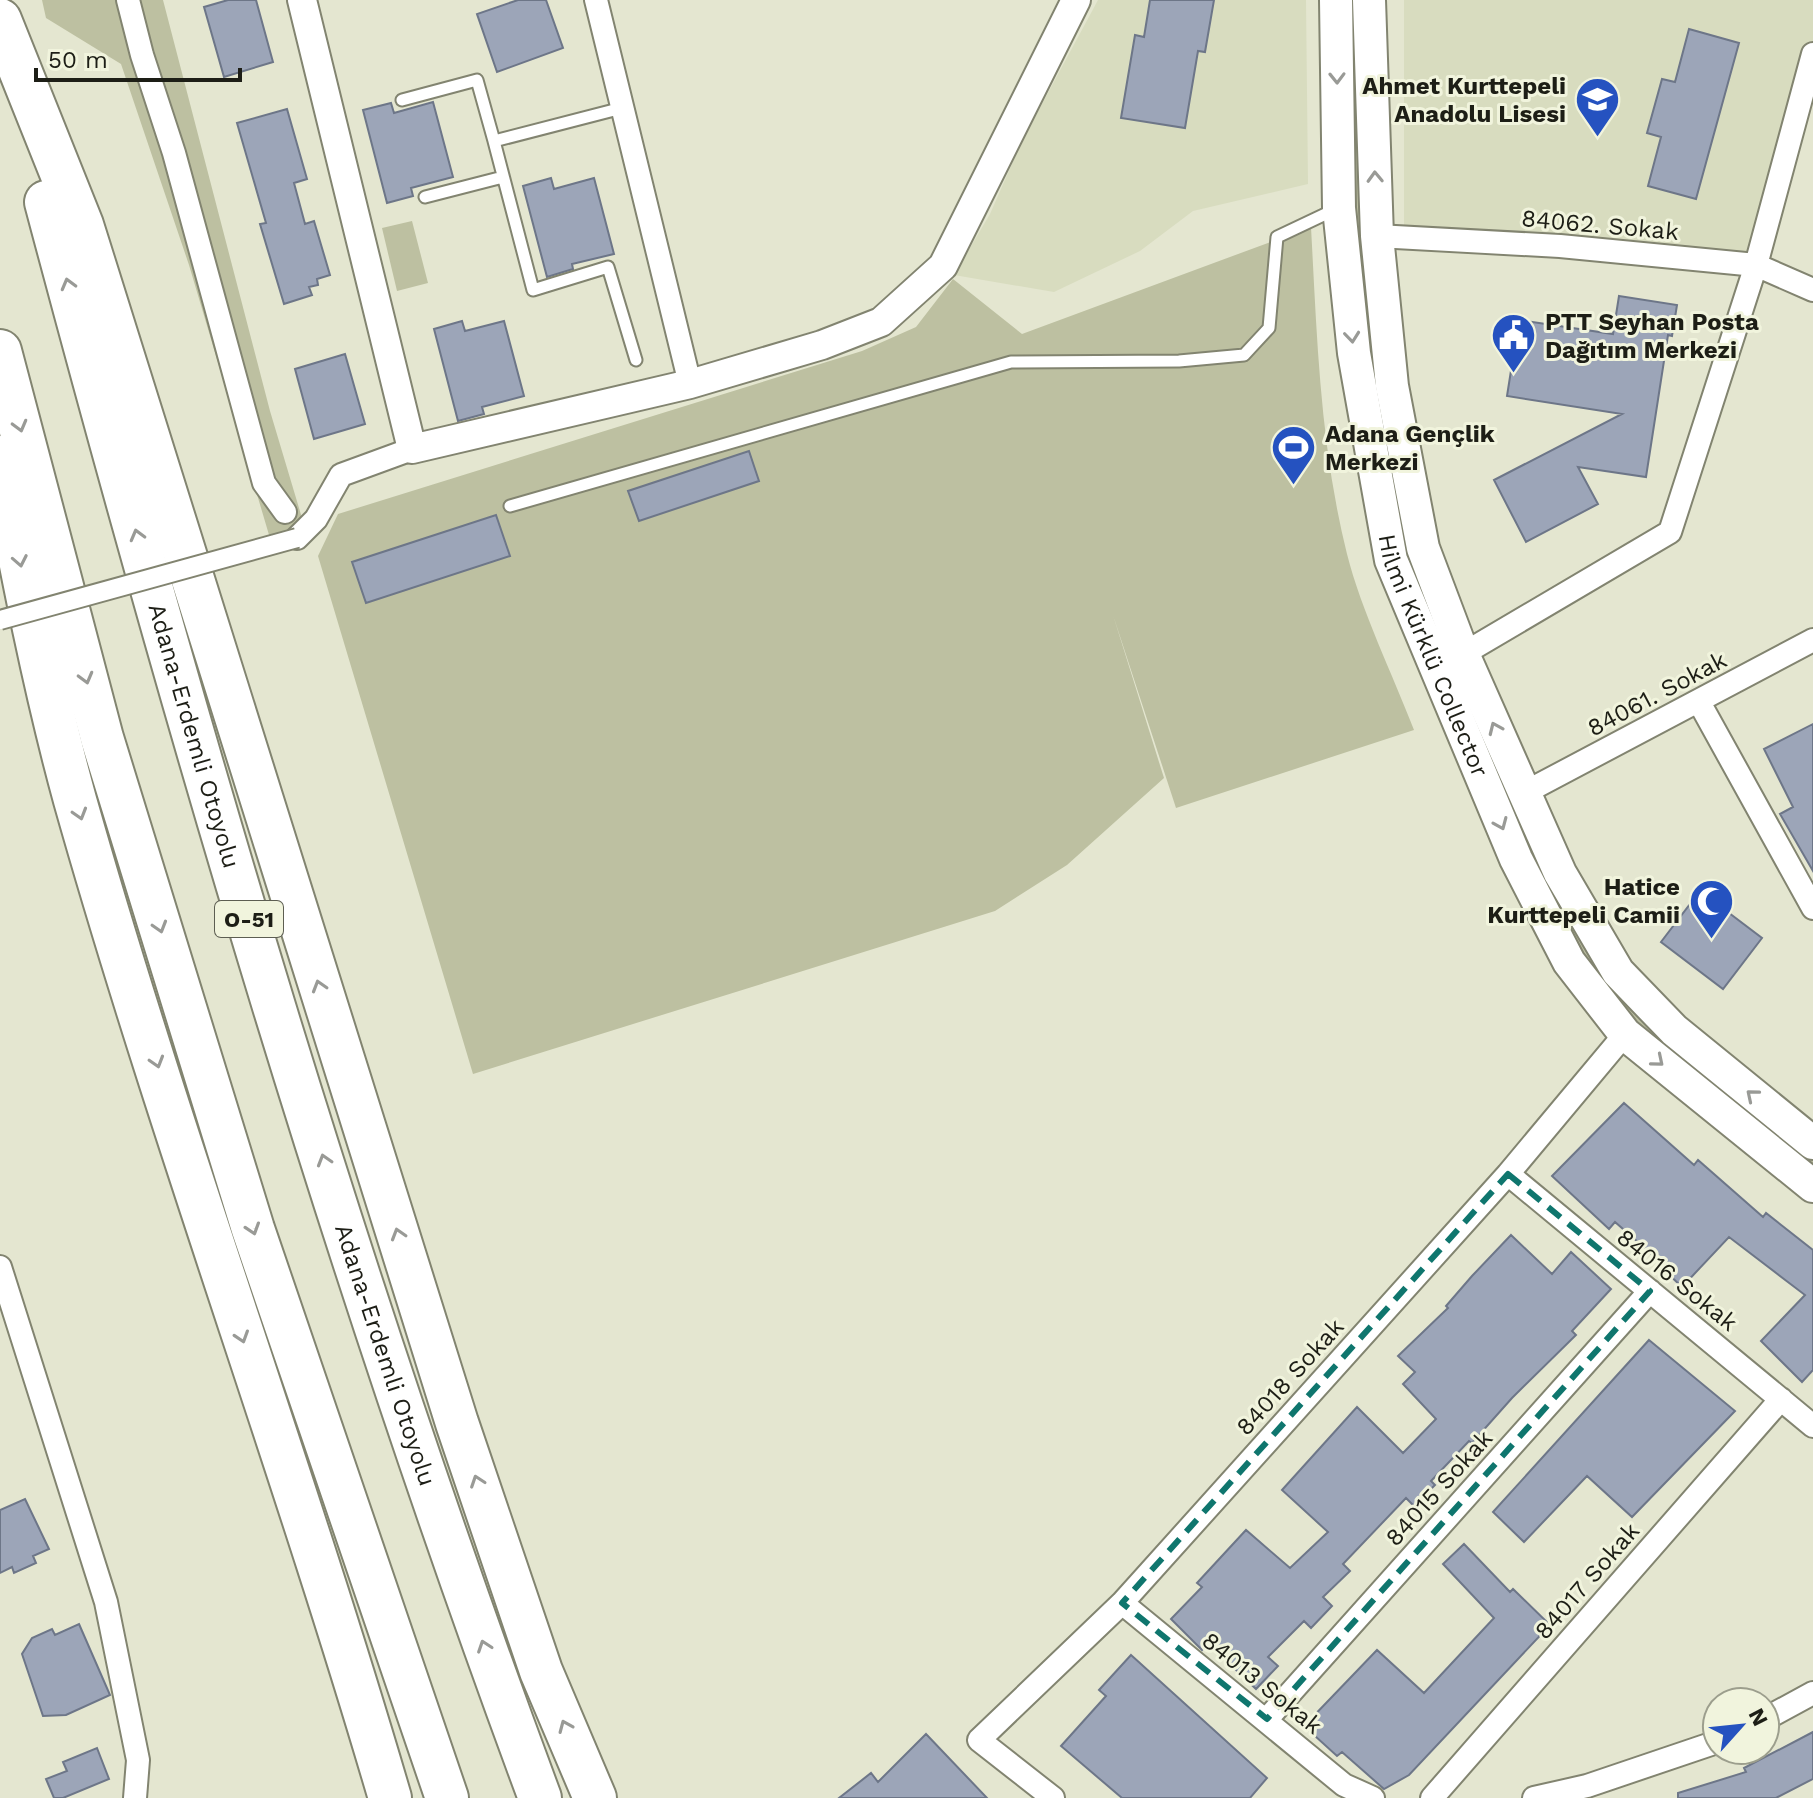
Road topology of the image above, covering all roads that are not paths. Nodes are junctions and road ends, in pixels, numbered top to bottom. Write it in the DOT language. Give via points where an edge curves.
graph roads {
  1 [pos="128,0"];
  2 [pos="302,0"];
  3 [pos="596,0"];
  4 [pos="1076,0"];
  5 [pos="1336,0"];
  6 [pos="1369,0"];
  7 [pos="0,20"];
  8 [pos="0,28"];
  9 [pos="1813,54"];
  10 [pos="402,100"];
  11 [pos="622,108"];
  12 [pos="494,141"];
  13 [pos="503,177"];
  14 [pos="425,197"];
  15 [pos="1339,208"];
  16 [pos="1377,236"];
  17 [pos="1756,265"];
  18 [pos="1813,290"];
  19 [pos="0,351"];
  20 [pos="636,360"];
  21 [pos="690,384"];
  22 [pos="412,449"];
  23 [pos="0,457"];
  24 [pos="510,506"];
  25 [pos="285,512"];
  26 [pos="297,538"];
  27 [pos="0,620"];
  28 [pos="1813,640"];
  29 [pos="1463,654"];
  30 [pos="1699,702"];
  31 [pos="1524,793"];
  32 [pos="1813,908"];
  33 [pos="1625,1034"];
  34 [pos="1813,1143"];
  35 [pos="1508,1174"];
  36 [pos="1813,1186"];
  37 [pos="0,1267"];
  38 [pos="1650,1291"];
  39 [pos="1781,1399"];
  40 [pos="1813,1426"];
  41 [pos="1122,1603"];
  42 [pos="1813,1693"];
  43 [pos="1781,1710"];
  44 [pos="1267,1719"];
  45 [pos="1701,1748"];
  46 [pos="1589,1792"];
  47 [pos="135,1798"];
  48 [pos="390,1798"];
  49 [pos="447,1798"];
  50 [pos="540,1798"];
  51 [pos="595,1798"];
  52 [pos="1053,1798"];
  53 [pos="1373,1798"];
  54 [pos="1432,1798"];
  55 [pos="1534,1798"];
  1 -- 25 [label="street" via="264,483"];
  2 -- 22 [label="street"];
  3 -- 11 [label="street"];
  4 -- 21 [label="street" via="943,266 881,322"];
  5 -- 15 [label="main road, Hilmi Kürklü Collector, one-way"];
  16 -- 6 [label="main road, Hilmi Kürklü Collector, one-way"];
  51 -- 7 [label="highway, one-way" via="541,1671 457,1423 82,225"];
  50 -- 8 [label="highway, Adana-Erdemli Otoyolu / O-51, one-way" via="366,1295 195,745"];
  9 -- 17 [label="street"];
  10 -- 12 [label="lane" via="477,80"];
  11 -- 12 [label="lane"];
  11 -- 21 [label="street"];
  12 -- 13 [label="lane"];
  13 -- 14 [label="lane"];
  13 -- 20 [label="lane" via="533,290 608,267"];
  15 -- 24 [label="lane" via="1277,237 1269,328 1244,355 1179,361 1011,362"];
  15 -- 33 [label="main road, Hilmi Kürklü Collector, one-way" via="1354,353 1391,560 1516,859 1569,962"];
  16 -- 17 [label="street, 84062. Sokak"];
  16 -- 29 [label="main road, Hilmi Kürklü Collector" via="1392,386 1423,548"];
  17 -- 18 [label="street, 84062. Sokak"];
  17 -- 29 [label="street" via="1670,532"];
  19 -- 49 [label="highway, one-way" via="102,738 235,1170"];
  21 -- 22 [label="street"];
  22 -- 26 [label="street" via="341,475 316,519"];
  23 -- 48 [label="highway, one-way" via="75,800"];
  26 -- 27 [label="street, bridge"];
  28 -- 30 [label="street, 84061. Sokak"];
  31 -- 29 [label="main road, Hilmi Kürklü Collector, one-way"];
  30 -- 31 [label="street, 84061. Sokak"];
  30 -- 32 [label="street"];
  34 -- 31 [label="main road, Hilmi Kürklü Collector, one-way" via="1674,1030 1618,972 1560,873"];
  33 -- 35 [label="street, 84018 Sokak"];
  33 -- 36 [label="main road, Hilmi Kürklü Collector, one-way"];
  35 -- 38 [label="street, 84016 Sokak"];
  35 -- 41 [label="street, 84018 Sokak"];
  37 -- 47 [label="street" via="106,1602 138,1760"];
  38 -- 39 [label="street, 84016 Sokak"];
  38 -- 44 [label="street, 84015 Sokak"];
  39 -- 40 [label="street, 84016 Sokak"];
  39 -- 54 [label="street, 84017 Sokak"];
  41 -- 44 [label="street, 84013 Sokak"];
  41 -- 52 [label="street, 84018 Sokak" via="979,1740"];
  42 -- 43 [label="street"];
  44 -- 53 [label="street, 84013 Sokak" via="1344,1785"];
  45 -- 46 [label="street"];
  46 -- 55 [label="street"];
}
